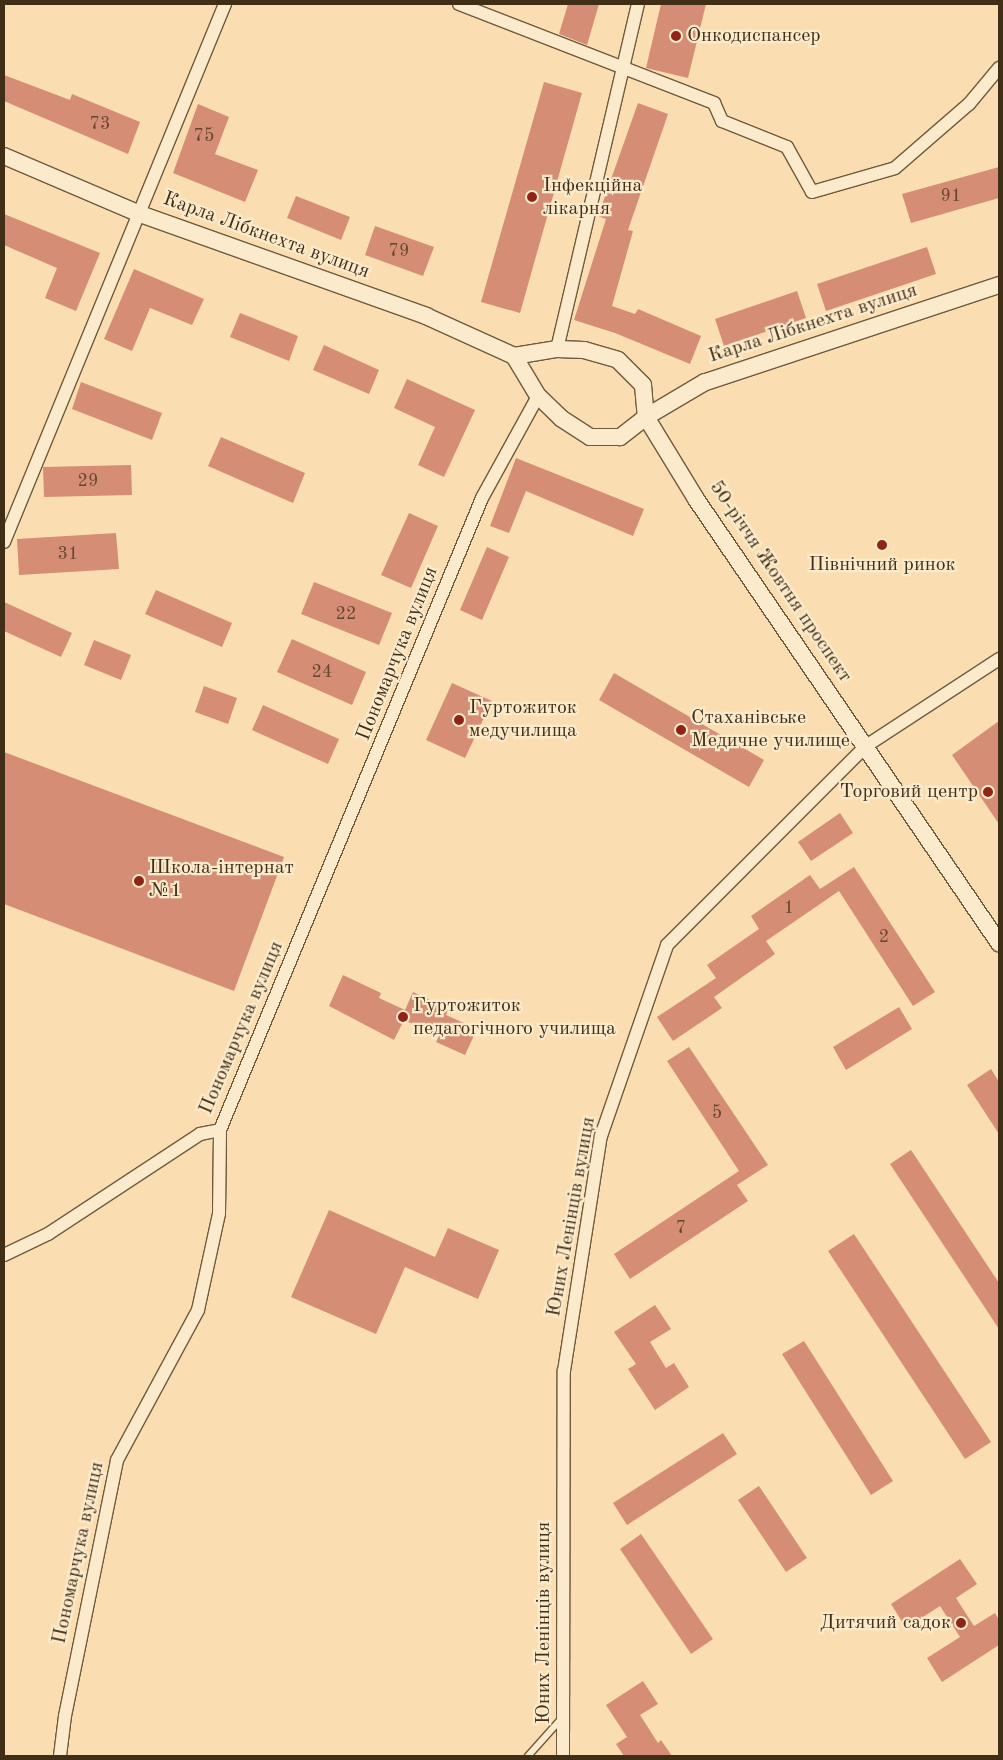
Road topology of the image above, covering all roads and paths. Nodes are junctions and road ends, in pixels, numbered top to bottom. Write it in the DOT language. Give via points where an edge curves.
graph roads {
  1 [pos="225,4"];
  2 [pos="459,4"];
  3 [pos="638,4"];
  4 [pos="624,67"];
  5 [pos="999,68"];
  6 [pos="4,156"];
  7 [pos="140,214"];
  8 [pos="999,285"];
  9 [pos="557,349"];
  10 [pos="514,356"];
  11 [pos="538,396"];
  12 [pos="646,417"];
  13 [pos="4,542"];
  14 [pos="999,659"];
  15 [pos="866,746"];
  16 [pos="999,943"];
  17 [pos="220,1130"];
  18 [pos="4,1254"];
  19 [pos="563,1717"];
  20 [pos="60,1756"];
  21 [pos="528,1756"];
  22 [pos="563,1756"];
  1 -- 7 [label="street"];
  2 -- 4 [label="street"];
  3 -- 4 [label="street"];
  4 -- 5 [label="street" via="714,103 722,121 787,147 812,192 895,168 969,104"];
  4 -- 9 [label="street"];
  6 -- 7 [label="street, Карла Лібкнехта вулиця"];
  7 -- 10 [label="street, Карла Лібкнехта вулиця" via="426,316"];
  7 -- 13 [label="street"];
  8 -- 12 [label="street, Карла Лібкнехта вулиця" via="704,382"];
  9 -- 10 [label="street"];
  9 -- 12 [label="street" via="584,350 618,360 644,385"];
  10 -- 11 [label="street, Карла Лібкнехта вулиця"];
  11 -- 12 [label="street, Карла Лібкнехта вулиця" via="561,418 590,437 620,436"];
  11 -- 17 [label="street, Пономарчука вулиця" via="482,498"];
  12 -- 15 [label="street, 50-річчя Жовтня проспект" via="696,498"];
  14 -- 15 [label="street, Юних Ленінців вулиця"];
  15 -- 16 [label="street, 50-річчя Жовтня проспект"];
  15 -- 19 [label="street, Юних Ленінців вулиця" via="667,945 601,1136 564,1371"];
  17 -- 18 [label="street" via="200,1134 48,1234"];
  17 -- 20 [label="street, Пономарчука вулиця" via="219,1214 198,1310 117,1460 65,1716"];
  19 -- 21 [label="lane"];
  19 -- 22 [label="street, Юних Ленінців вулиця"];
}
